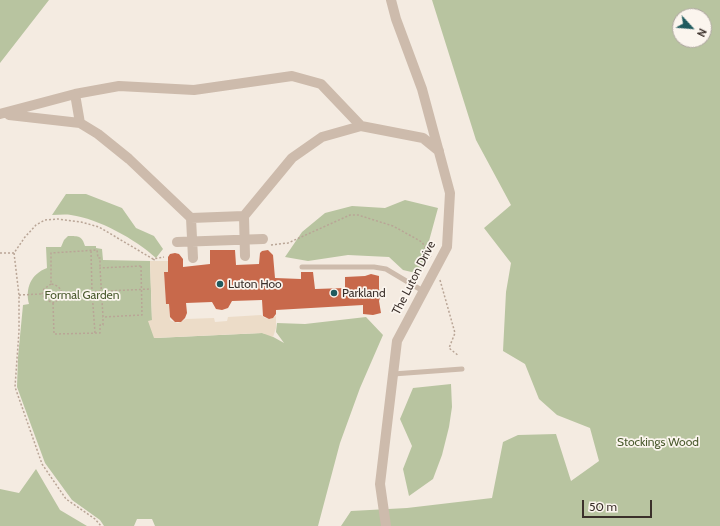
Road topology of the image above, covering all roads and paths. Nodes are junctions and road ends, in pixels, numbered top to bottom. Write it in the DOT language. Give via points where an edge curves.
graph roads {
  1 [pos="391,0"];
  2 [pos="75,94"];
  3 [pos="2,114"];
  4 [pos="80,123"];
  5 [pos="361,126"];
  6 [pos="439,151"];
  7 [pos="244,216"];
  8 [pos="190,218"];
  9 [pos="244,240"];
  10 [pos="177,242"];
  11 [pos="192,242"];
  12 [pos="266,242"];
  13 [pos="91,251"];
  14 [pos="0,253"];
  15 [pos="14,253"];
  16 [pos="245,256"];
  17 [pos="164,257"];
  18 [pos="193,258"];
  19 [pos="153,259"];
  20 [pos="156,261"];
  21 [pos="302,267"];
  22 [pos="436,267"];
  23 [pos="100,268"];
  24 [pos="51,284"];
  25 [pos="142,289"];
  26 [pos="151,289"];
  27 [pos="101,291"];
  28 [pos="423,291"];
  29 [pos="92,292"];
  30 [pos="62,293"];
  31 [pos="42,294"];
  32 [pos="19,295"];
  33 [pos="53,303"];
  34 [pos="103,317"];
  35 [pos="95,333"];
  36 [pos="459,356"];
  37 [pos="462,369"];
  38 [pos="393,374"];
  39 [pos="101,526"];
  40 [pos="386,526"];
  1 -- 6 [label="street, The Luton Drive" via="422,89"];
  2 -- 3 [label="street"];
  2 -- 4 [label="street"];
  2 -- 5 [label="street" via="119,86 194,90 292,76 321,84"];
  3 -- 4 [label="street"];
  4 -- 8 [label="street" via="129,159"];
  5 -- 6 [label="street" via="423,138"];
  5 -- 7 [label="street" via="322,137 292,158"];
  6 -- 22 [label="street, The Luton Drive" via="450,193 447,248"];
  7 -- 8 [label="street"];
  7 -- 9 [label="street"];
  8 -- 11 [label="street"];
  9 -- 11 [label="street"];
  9 -- 12 [label="street"];
  9 -- 16 [label="street"];
  10 -- 11 [label="street"];
  11 -- 18 [label="street"];
  12 -- 22 [label="path" via="288,243 350,215 358,215 393,226 422,242"];
  13 -- 23 [label="path" via="97,250"];
  13 -- 24 [label="path" via="51,252"];
  13 -- 29 [label="path"];
  14 -- 15 [label="path"];
  15 -- 19 [label="path" via="36,225 44,220 58,219 99,227"];
  15 -- 32 [label="path"];
  17 -- 19 [label="path"];
  19 -- 20 [label="path"];
  21 -- 28 [label="lane" via="386,269"];
  22 -- 28 [label="street, The Luton Drive"];
  22 -- 36 [label="path" via="455,333 449,348"];
  23 -- 25 [label="path" via="141,266"];
  23 -- 27 [label="path"];
  24 -- 30 [label="path" via="57,285"];
  24 -- 31 [label="path"];
  25 -- 26 [label="path"];
  25 -- 27 [label="path"];
  25 -- 34 [label="path" via="142,315"];
  27 -- 29 [label="path"];
  27 -- 34 [label="path"];
  28 -- 38 [label="street, The Luton Drive" via="396,341"];
  29 -- 30 [label="path"];
  29 -- 35 [label="path"];
  30 -- 33 [label="path"];
  31 -- 32 [label="path"];
  31 -- 33 [label="path"];
  32 -- 39 [label="path" via="15,387 42,464 66,499"];
  33 -- 35 [label="path" via="54,334"];
  34 -- 35 [label="path" via="100,333"];
  37 -- 38 [label="lane"];
  38 -- 40 [label="street, The Luton Drive" via="380,484"];
}
